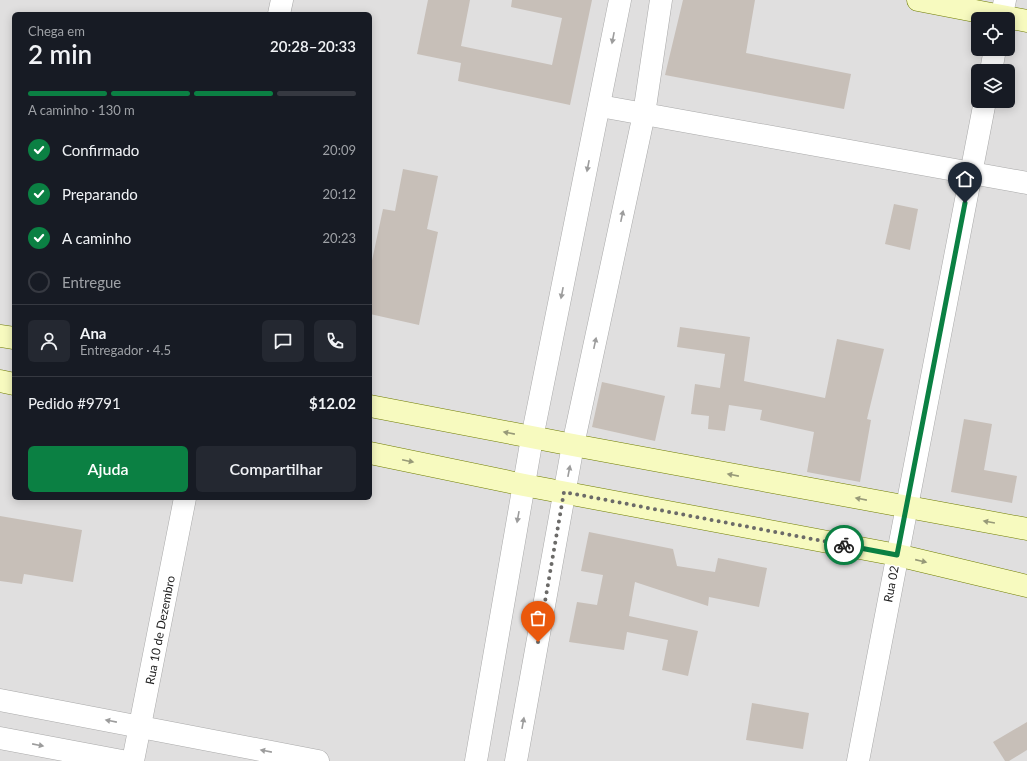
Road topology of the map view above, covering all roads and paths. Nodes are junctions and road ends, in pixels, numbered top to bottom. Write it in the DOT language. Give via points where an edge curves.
graph roads {
  1 [pos="282,0"];
  2 [pos="620,0"];
  3 [pos="661,0"];
  4 [pos="925,1"];
  5 [pos="279,12"];
  6 [pos="1003,12"];
  7 [pos="1015,16"];
  8 [pos="1027,21"];
  9 [pos="600,106"];
  10 [pos="984,108"];
  11 [pos="644,114"];
  12 [pos="971,173"];
  13 [pos="1027,183"];
  14 [pos="0,336"];
  15 [pos="12,338"];
  16 [pos="0,381"];
  17 [pos="12,384"];
  18 [pos="372,406"];
  19 [pos="532,438"];
  20 [pos="573,446"];
  21 [pos="372,454"];
  22 [pos="524,485"];
  23 [pos="564,492"];
  24 [pos="185,500"];
  25 [pos="906,507"];
  26 [pos="1027,529"];
  27 [pos="897,555"];
  28 [pos="1027,586"];
  29 [pos="0,700"];
  30 [pos="140,727"];
  31 [pos="0,738"];
  32 [pos="122,761"];
  33 [pos="133,761"];
  34 [pos="318,761"];
  35 [pos="476,761"];
  36 [pos="516,761"];
  37 [pos="858,761"];
  1 -- 5 [label="street"];
  2 -- 9 [label="street, one-way"];
  3 -- 11 [label="street"];
  4 -- 6 [label="main road"];
  7 -- 8 [label="main road"];
  9 -- 11 [label="street"];
  9 -- 19 [label="street, one-way"];
  10 -- 12 [label="street, Rua 02"];
  11 -- 12 [label="street"];
  20 -- 11 [label="street, one-way"];
  12 -- 13 [label="street"];
  12 -- 25 [label="street, Rua 02"];
  14 -- 15 [label="main road"];
  16 -- 17 [label="main road"];
  19 -- 18 [label="main road, one-way"];
  19 -- 20 [label="main road"];
  19 -- 22 [label="street"];
  23 -- 20 [label="street, one-way"];
  25 -- 20 [label="main road, one-way"];
  21 -- 22 [label="main road, one-way"];
  22 -- 23 [label="main road"];
  22 -- 35 [label="street, one-way"];
  23 -- 27 [label="main road"];
  36 -- 23 [label="street, one-way"];
  24 -- 30 [label="street, Rua 10 de Dezembro"];
  26 -- 25 [label="main road, one-way"];
  25 -- 27 [label="street, Rua 02"];
  27 -- 28 [label="main road, one-way"];
  27 -- 37 [label="street, Rua 02"];
  30 -- 29 [label="street, one-way"];
  30 -- 33 [label="street, Rua 10 de Dezembro"];
  34 -- 30 [label="street, one-way"];
  31 -- 32 [label="street, one-way"];
}
